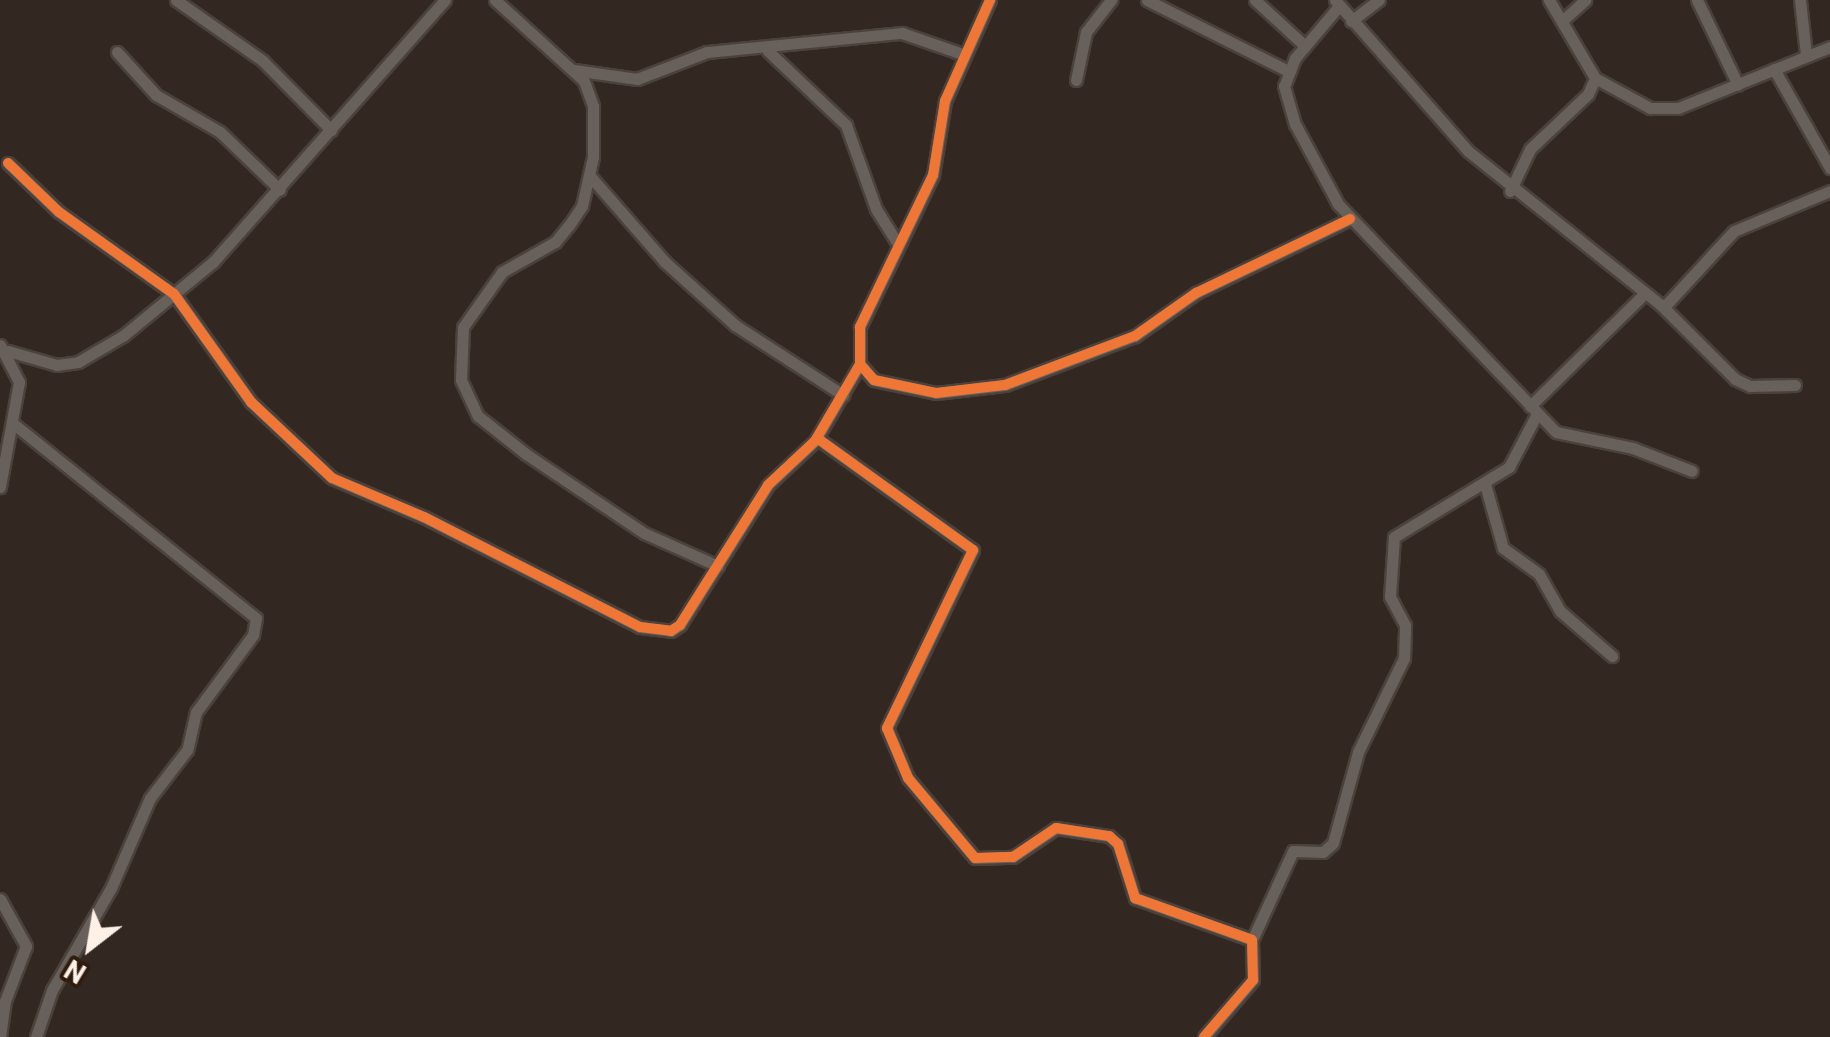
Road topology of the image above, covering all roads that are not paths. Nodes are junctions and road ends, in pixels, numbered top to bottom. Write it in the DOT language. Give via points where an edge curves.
graph roads {
  1 [pos="176,0"];
  2 [pos="444,0"];
  3 [pos="495,0"];
  4 [pos="990,0"];
  5 [pos="1111,0"];
  6 [pos="1148,0"];
  7 [pos="1255,0"];
  8 [pos="1379,0"];
  9 [pos="1549,0"];
  10 [pos="1585,0"];
  11 [pos="1697,0"];
  12 [pos="1800,0"];
  13 [pos="1337,3"];
  14 [pos="1563,20"];
  15 [pos="1351,21"];
  16 [pos="1304,46"];
  17 [pos="1830,46"];
  18 [pos="768,50"];
  19 [pos="117,52"];
  20 [pos="1806,54"];
  21 [pos="966,55"];
  22 [pos="1774,68"];
  23 [pos="574,70"];
  24 [pos="1288,70"];
  25 [pos="1595,78"];
  26 [pos="1076,80"];
  27 [pos="1738,85"];
  28 [pos="332,130"];
  29 [pos="8,162"];
  30 [pos="1830,168"];
  31 [pos="590,176"];
  32 [pos="280,190"];
  33 [pos="1510,190"];
  34 [pos="1830,191"];
  35 [pos="1350,219"];
  36 [pos="897,243"];
  37 [pos="1645,293"];
  38 [pos="174,294"];
  39 [pos="1664,308"];
  40 [pos="4,348"];
  41 [pos="860,364"];
  42 [pos="1795,385"];
  43 [pos="843,394"];
  44 [pos="1534,410"];
  45 [pos="15,425"];
  46 [pos="817,438"];
  47 [pos="1692,471"];
  48 [pos="1485,484"];
  49 [pos="0,486"];
  50 [pos="718,566"];
  51 [pos="1612,656"];
  52 [pos="0,898"];
  53 [pos="1252,940"];
  54 [pos="0,1037"];
  55 [pos="36,1037"];
  56 [pos="1204,1037"];
  1 -- 28 [label="street" via="263,61"];
  2 -- 28 [label="street"];
  3 -- 23 [label="street"];
  4 -- 21 [label="street"];
  5 -- 26 [label="street" via="1086,32"];
  6 -- 24 [label="street"];
  7 -- 16 [label="street"];
  8 -- 15 [label="street"];
  9 -- 14 [label="street"];
  10 -- 14 [label="street"];
  11 -- 27 [label="street"];
  12 -- 20 [label="street"];
  13 -- 15 [label="street"];
  13 -- 16 [label="street"];
  14 -- 25 [label="street"];
  15 -- 33 [label="street" via="1420,103"];
  16 -- 24 [label="street"];
  17 -- 20 [label="street"];
  18 -- 21 [label="street" via="818,38 902,33"];
  18 -- 23 [label="street" via="707,52 637,79"];
  18 -- 36 [label="street" via="846,125 876,209"];
  19 -- 32 [label="street" via="156,96 220,132"];
  20 -- 22 [label="street"];
  21 -- 36 [label="street" via="945,102 934,174"];
  22 -- 27 [label="street"];
  22 -- 30 [label="street"];
  23 -- 31 [label="street" via="593,106"];
  24 -- 35 [label="street" via="1284,86 1294,124"];
  25 -- 27 [label="street" via="1650,108 1678,108"];
  25 -- 33 [label="street" via="1588,94 1530,149"];
  28 -- 32 [label="street"];
  29 -- 38 [label="street" via="59,212"];
  31 -- 43 [label="street" via="665,262 735,325"];
  31 -- 50 [label="street" via="582,206 555,242 502,272 473,310 458,342 462,380 478,416 526,454 644,533"];
  32 -- 38 [label="street"];
  33 -- 37 [label="street"];
  34 -- 39 [label="street" via="1734,231"];
  35 -- 41 [label="street" via="1196,293 1135,336 1004,385 968,394 902,390 874,380"];
  35 -- 44 [label="street"];
  36 -- 41 [label="street" via="860,327"];
  37 -- 39 [label="street"];
  37 -- 44 [label="street"];
  38 -- 40 [label="street" via="78,362 57,364"];
  38 -- 50 [label="street" via="278,432 332,478 370,499 424,517 660,632 680,625"];
  39 -- 42 [label="street" via="1735,379 1750,386"];
  40 -- 45 [label="street" via="19,382"];
  41 -- 43 [label="street"];
  43 -- 46 [label="street"];
  44 -- 47 [label="street" via="1574,438 1634,448"];
  44 -- 48 [label="street" via="1520,453"];
  45 -- 49 [label="street" via="2,455"];
  45 -- 55 [label="street" via="256,618 253,635 196,712 188,750 150,798 112,888 52,990"];
  46 -- 50 [label="street" via="768,485"];
  46 -- 53 [label="street" via="973,550 887,728 908,778 964,852 998,862 1056,828 1109,836 1118,844 1135,898"];
  48 -- 51 [label="street" via="1503,548 1539,574 1560,611"];
  48 -- 53 [label="street" via="1394,537 1390,596 1405,625 1404,658 1358,752 1333,843 1324,852 1293,851"];
  52 -- 54 [label="street" via="26,946 4,1001"];
  53 -- 56 [label="street" via="1254,980"];
}
